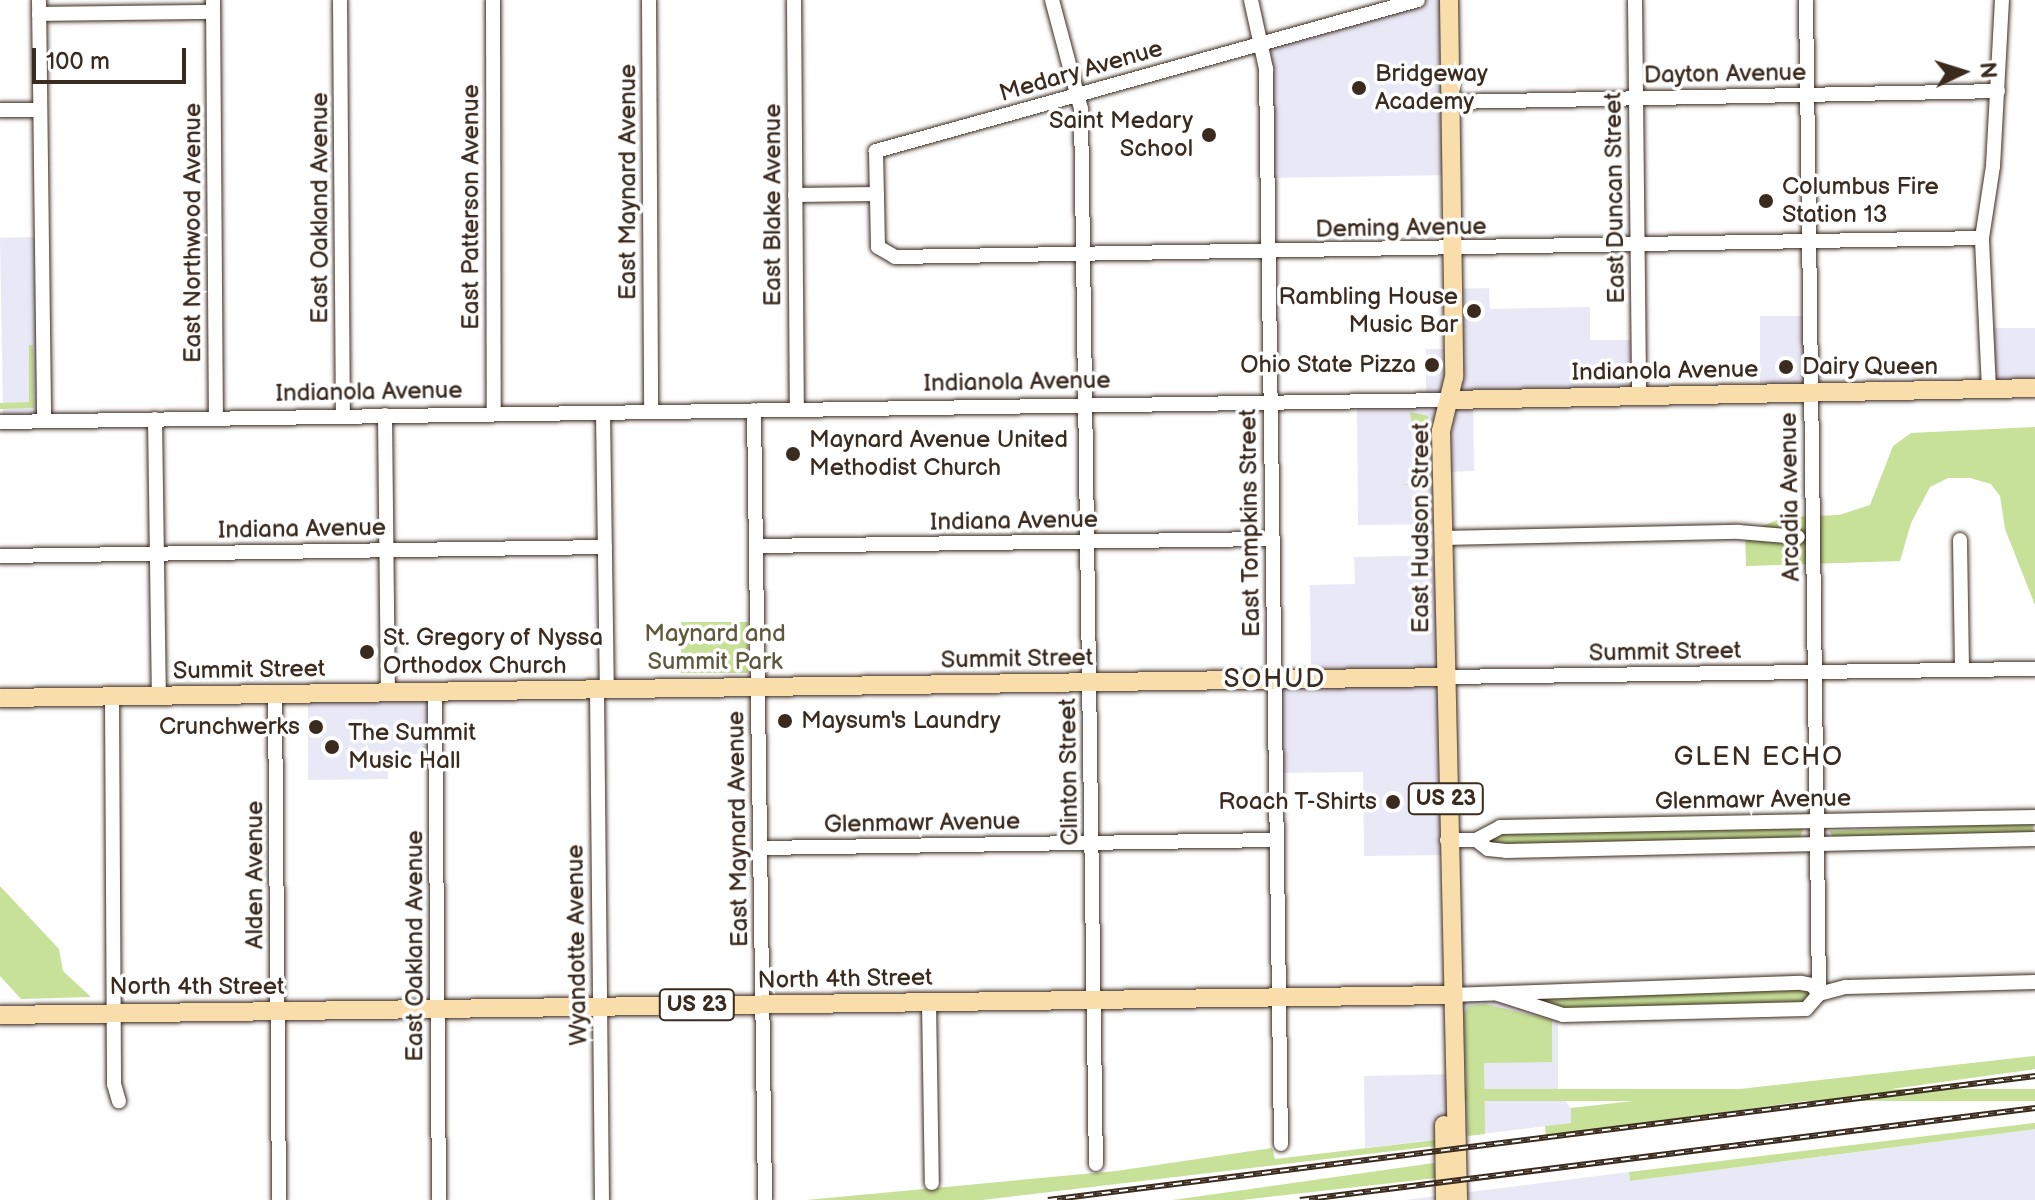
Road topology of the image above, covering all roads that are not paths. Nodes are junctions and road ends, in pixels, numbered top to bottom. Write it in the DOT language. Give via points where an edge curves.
graph roads {
  1 [pos="340,0"];
  2 [pos="493,0"];
  3 [pos="649,0"];
  4 [pos="794,0"];
  5 [pos="1052,0"];
  6 [pos="1251,0"];
  7 [pos="1418,0"];
  8 [pos="1449,0"];
  9 [pos="1635,0"];
  10 [pos="1806,0"];
  11 [pos="2002,0"];
  12 [pos="213,6"];
  13 [pos="39,7"];
  14 [pos="1262,43"];
  15 [pos="1998,91"];
  16 [pos="1079,94"];
  17 [pos="1807,95"];
  18 [pos="1636,98"];
  19 [pos="1452,102"];
  20 [pos="0,110"];
  21 [pos="40,110"];
  22 [pos="877,194"];
  23 [pos="795,195"];
  24 [pos="1982,238"];
  25 [pos="1809,242"];
  26 [pos="1637,246"];
  27 [pos="1454,249"];
  28 [pos="1268,251"];
  29 [pos="1083,255"];
  30 [pos="2035,388"];
  31 [pos="1989,389"];
  32 [pos="1811,392"];
  33 [pos="1639,396"];
  34 [pos="1449,400"];
  35 [pos="1270,402"];
  36 [pos="1086,405"];
  37 [pos="797,409"];
  38 [pos="754,410"];
  39 [pos="651,412"];
  40 [pos="603,413"];
  41 [pos="494,414"];
  42 [pos="385,415"];
  43 [pos="343,416"];
  44 [pos="216,418"];
  45 [pos="155,419"];
  46 [pos="44,421"];
  47 [pos="0,422"];
  48 [pos="1798,537"];
  49 [pos="1442,538"];
  50 [pos="1273,539"];
  51 [pos="1960,540"];
  52 [pos="1088,542"];
  53 [pos="756,546"];
  54 [pos="605,547"];
  55 [pos="386,550"];
  56 [pos="157,554"];
  57 [pos="0,556"];
  58 [pos="2035,669"];
  59 [pos="1962,670"];
  60 [pos="1814,673"];
  61 [pos="1444,677"];
  62 [pos="1274,679"];
  63 [pos="1090,682"];
  64 [pos="758,687"];
  65 [pos="602,689"];
  66 [pos="435,691"];
  67 [pos="388,692"];
  68 [pos="275,694"];
  69 [pos="159,695"];
  70 [pos="112,696"];
  71 [pos="0,698"];
  72 [pos="2035,817"];
  73 [pos="1816,821"];
  74 [pos="2035,839"];
  75 [pos="1276,840"];
  76 [pos="1447,840"];
  77 [pos="1476,840"];
  78 [pos="1092,842"];
  79 [pos="1817,844"];
  80 [pos="760,848"];
  81 [pos="2035,982"];
  82 [pos="1498,994"];
  83 [pos="1819,994"];
  84 [pos="1279,997"];
  85 [pos="1094,999"];
  86 [pos="929,1002"];
  87 [pos="1450,1002"];
  88 [pos="762,1004"];
  89 [pos="600,1006"];
  90 [pos="438,1007"];
  91 [pos="277,1010"];
  92 [pos="114,1011"];
  93 [pos="0,1015"];
  94 [pos="119,1101"];
  95 [pos="1281,1144"];
  96 [pos="1096,1164"];
  97 [pos="932,1183"];
  98 [pos="765,1199"];
  99 [pos="279,1200"];
  100 [pos="439,1200"];
  101 [pos="602,1200"];
  102 [pos="1445,1200"];
  103 [pos="1458,1200"];
  1 -- 43 [label="street, East Oakland Avenue"];
  2 -- 41 [label="street, East Patterson Avenue"];
  3 -- 39 [label="street, East Maynard Avenue"];
  4 -- 23 [label="street, East Blake Avenue"];
  5 -- 16 [label="street, Clinton Street"];
  6 -- 14 [label="street, East Tompkins Street"];
  7 -- 14 [label="street, Medary Avenue"];
  8 -- 19 [label="main road, East Hudson Street"];
  9 -- 18 [label="street, East Duncan Street"];
  10 -- 17 [label="street, Arcadia Avenue"];
  11 -- 15 [label="street"];
  12 -- 13 [label="street"];
  12 -- 44 [label="street, East Northwood Avenue"];
  13 -- 21 [label="street"];
  14 -- 16 [label="street, Medary Avenue"];
  14 -- 28 [label="street, East Tompkins Street"];
  15 -- 17 [label="street, Dayton Avenue"];
  15 -- 24 [label="street"];
  16 -- 22 [label="street, Medary Avenue" via="876,151"];
  16 -- 29 [label="street, Clinton Street"];
  17 -- 18 [label="street, Dayton Avenue"];
  17 -- 25 [label="street, Arcadia Avenue"];
  18 -- 19 [label="street, Dayton Avenue"];
  18 -- 26 [label="street, East Duncan Street"];
  19 -- 27 [label="main road, East Hudson Street"];
  20 -- 21 [label="street"];
  21 -- 46 [label="street"];
  22 -- 23 [label="street"];
  22 -- 29 [label="street, Deming Avenue" via="878,245 891,257"];
  23 -- 37 [label="street, East Blake Avenue"];
  24 -- 25 [label="street, Deming Avenue"];
  24 -- 31 [label="street"];
  25 -- 26 [label="street, Deming Avenue"];
  25 -- 32 [label="street, Arcadia Avenue"];
  26 -- 27 [label="street, Deming Avenue"];
  26 -- 33 [label="street, East Duncan Street"];
  27 -- 28 [label="street, Deming Avenue"];
  27 -- 34 [label="main road, East Hudson Street" via="1454,377"];
  28 -- 29 [label="street, Deming Avenue"];
  28 -- 35 [label="street, East Tompkins Street"];
  29 -- 36 [label="street, Clinton Street"];
  30 -- 31 [label="main road, Indianola Avenue"];
  31 -- 32 [label="main road, Indianola Avenue"];
  32 -- 33 [label="main road, Indianola Avenue"];
  32 -- 60 [label="street, Arcadia Avenue"];
  33 -- 34 [label="main road, Indianola Avenue"];
  34 -- 35 [label="street, Indianola Avenue"];
  34 -- 49 [label="main road, East Hudson Street / US 23" via="1441,431"];
  35 -- 36 [label="street, Indianola Avenue"];
  35 -- 50 [label="street, East Tompkins Street"];
  36 -- 37 [label="street, Indianola Avenue"];
  36 -- 52 [label="street, Clinton Street"];
  37 -- 38 [label="street, Indianola Avenue"];
  38 -- 39 [label="street, Indianola Avenue"];
  38 -- 53 [label="street, East Maynard Avenue"];
  39 -- 40 [label="street, Indianola Avenue"];
  40 -- 41 [label="street, Indianola Avenue"];
  40 -- 54 [label="street, Wyandotte Avenue"];
  41 -- 42 [label="street, Indianola Avenue"];
  42 -- 43 [label="street, Indianola Avenue"];
  42 -- 55 [label="street"];
  43 -- 44 [label="street, Indianola Avenue"];
  44 -- 45 [label="street, Indianola Avenue"];
  45 -- 46 [label="street, Indianola Avenue"];
  45 -- 56 [label="street"];
  46 -- 47 [label="street, Indianola Avenue"];
  48 -- 49 [label="street" via="1739,532"];
  49 -- 61 [label="main road, East Hudson Street / US 23"];
  50 -- 52 [label="street, Indiana Avenue"];
  50 -- 62 [label="street, East Tompkins Street"];
  51 -- 59 [label="street"];
  52 -- 53 [label="street, Indiana Avenue"];
  52 -- 63 [label="street, Clinton Street"];
  53 -- 64 [label="street, East Maynard Avenue"];
  54 -- 55 [label="street, Indiana Avenue"];
  54 -- 65 [label="street, Wyandotte Avenue"];
  55 -- 56 [label="street, Indiana Avenue"];
  55 -- 67 [label="street"];
  56 -- 57 [label="street, Indiana Avenue"];
  56 -- 69 [label="street"];
  58 -- 59 [label="street, Summit Street"];
  59 -- 60 [label="street, Summit Street"];
  60 -- 61 [label="street, Summit Street"];
  60 -- 73 [label="street, Arcadia Avenue"];
  61 -- 62 [label="main road, Summit Street"];
  61 -- 76 [label="main road, East Hudson Street / US 23"];
  62 -- 63 [label="main road, Summit Street"];
  62 -- 75 [label="street, East Tompkins Street"];
  63 -- 64 [label="main road, Summit Street"];
  63 -- 78 [label="street, Clinton Street"];
  64 -- 65 [label="main road, Summit Street"];
  64 -- 80 [label="street, East Maynard Avenue"];
  65 -- 66 [label="main road, Summit Street"];
  65 -- 89 [label="street, Wyandotte Avenue"];
  66 -- 67 [label="main road, Summit Street"];
  66 -- 90 [label="street, East Oakland Avenue"];
  67 -- 68 [label="main road, Summit Street"];
  68 -- 69 [label="main road, Summit Street"];
  68 -- 91 [label="street, Alden Avenue"];
  69 -- 70 [label="main road, Summit Street"];
  70 -- 71 [label="main road, Summit Street"];
  70 -- 92 [label="street"];
  72 -- 73 [label="street, Glenmawr Avenue"];
  73 -- 77 [label="street, Glenmawr Avenue" via="1500,827"];
  73 -- 79 [label="street, Arcadia Avenue"];
  74 -- 79 [label="street, Glenmawr Avenue"];
  75 -- 78 [label="street, Glenmawr Avenue"];
  75 -- 84 [label="street, East Tompkins Street"];
  76 -- 77 [label="street, Glenmawr Avenue"];
  76 -- 87 [label="main road, East Hudson Street / US 23"];
  77 -- 79 [label="street, Glenmawr Avenue" via="1488,849 1506,851"];
  78 -- 80 [label="street, Glenmawr Avenue"];
  78 -- 85 [label="street, Clinton Street"];
  79 -- 83 [label="street, Arcadia Avenue"];
  80 -- 88 [label="street, East Maynard Avenue"];
  81 -- 83 [label="street" via="1846,987"];
  82 -- 83 [label="street" via="1523,988 1801,983 1812,985"];
  82 -- 83 [label="street" via="1563,1015 1806,1009"];
  82 -- 87 [label="street"];
  84 -- 85 [label="main road, North 4th Street / US 23"];
  84 -- 87 [label="main road, North 4th Street / US 23"];
  84 -- 95 [label="street, East Tompkins Street"];
  85 -- 86 [label="main road, North 4th Street / US 23"];
  85 -- 96 [label="street, Clinton Street"];
  86 -- 88 [label="main road, North 4th Street / US 23"];
  86 -- 97 [label="street"];
  87 -- 102 [label="main road, East Hudson Street" via="1443,1015"];
  87 -- 103 [label="main road, East Hudson Street" via="1455,1014"];
  88 -- 89 [label="main road, North 4th Street / US 23"];
  88 -- 98 [label="street, East Maynard Avenue"];
  89 -- 90 [label="main road, North 4th Street / US 23"];
  89 -- 101 [label="street, Wyandotte Avenue"];
  90 -- 91 [label="main road, North 4th Street / US 23"];
  90 -- 100 [label="street, East Oakland Avenue"];
  91 -- 92 [label="main road, North 4th Street / US 23"];
  91 -- 99 [label="street, Alden Avenue"];
  92 -- 93 [label="main road, North 4th Street / US 23"];
  92 -- 94 [label="street"];
}
